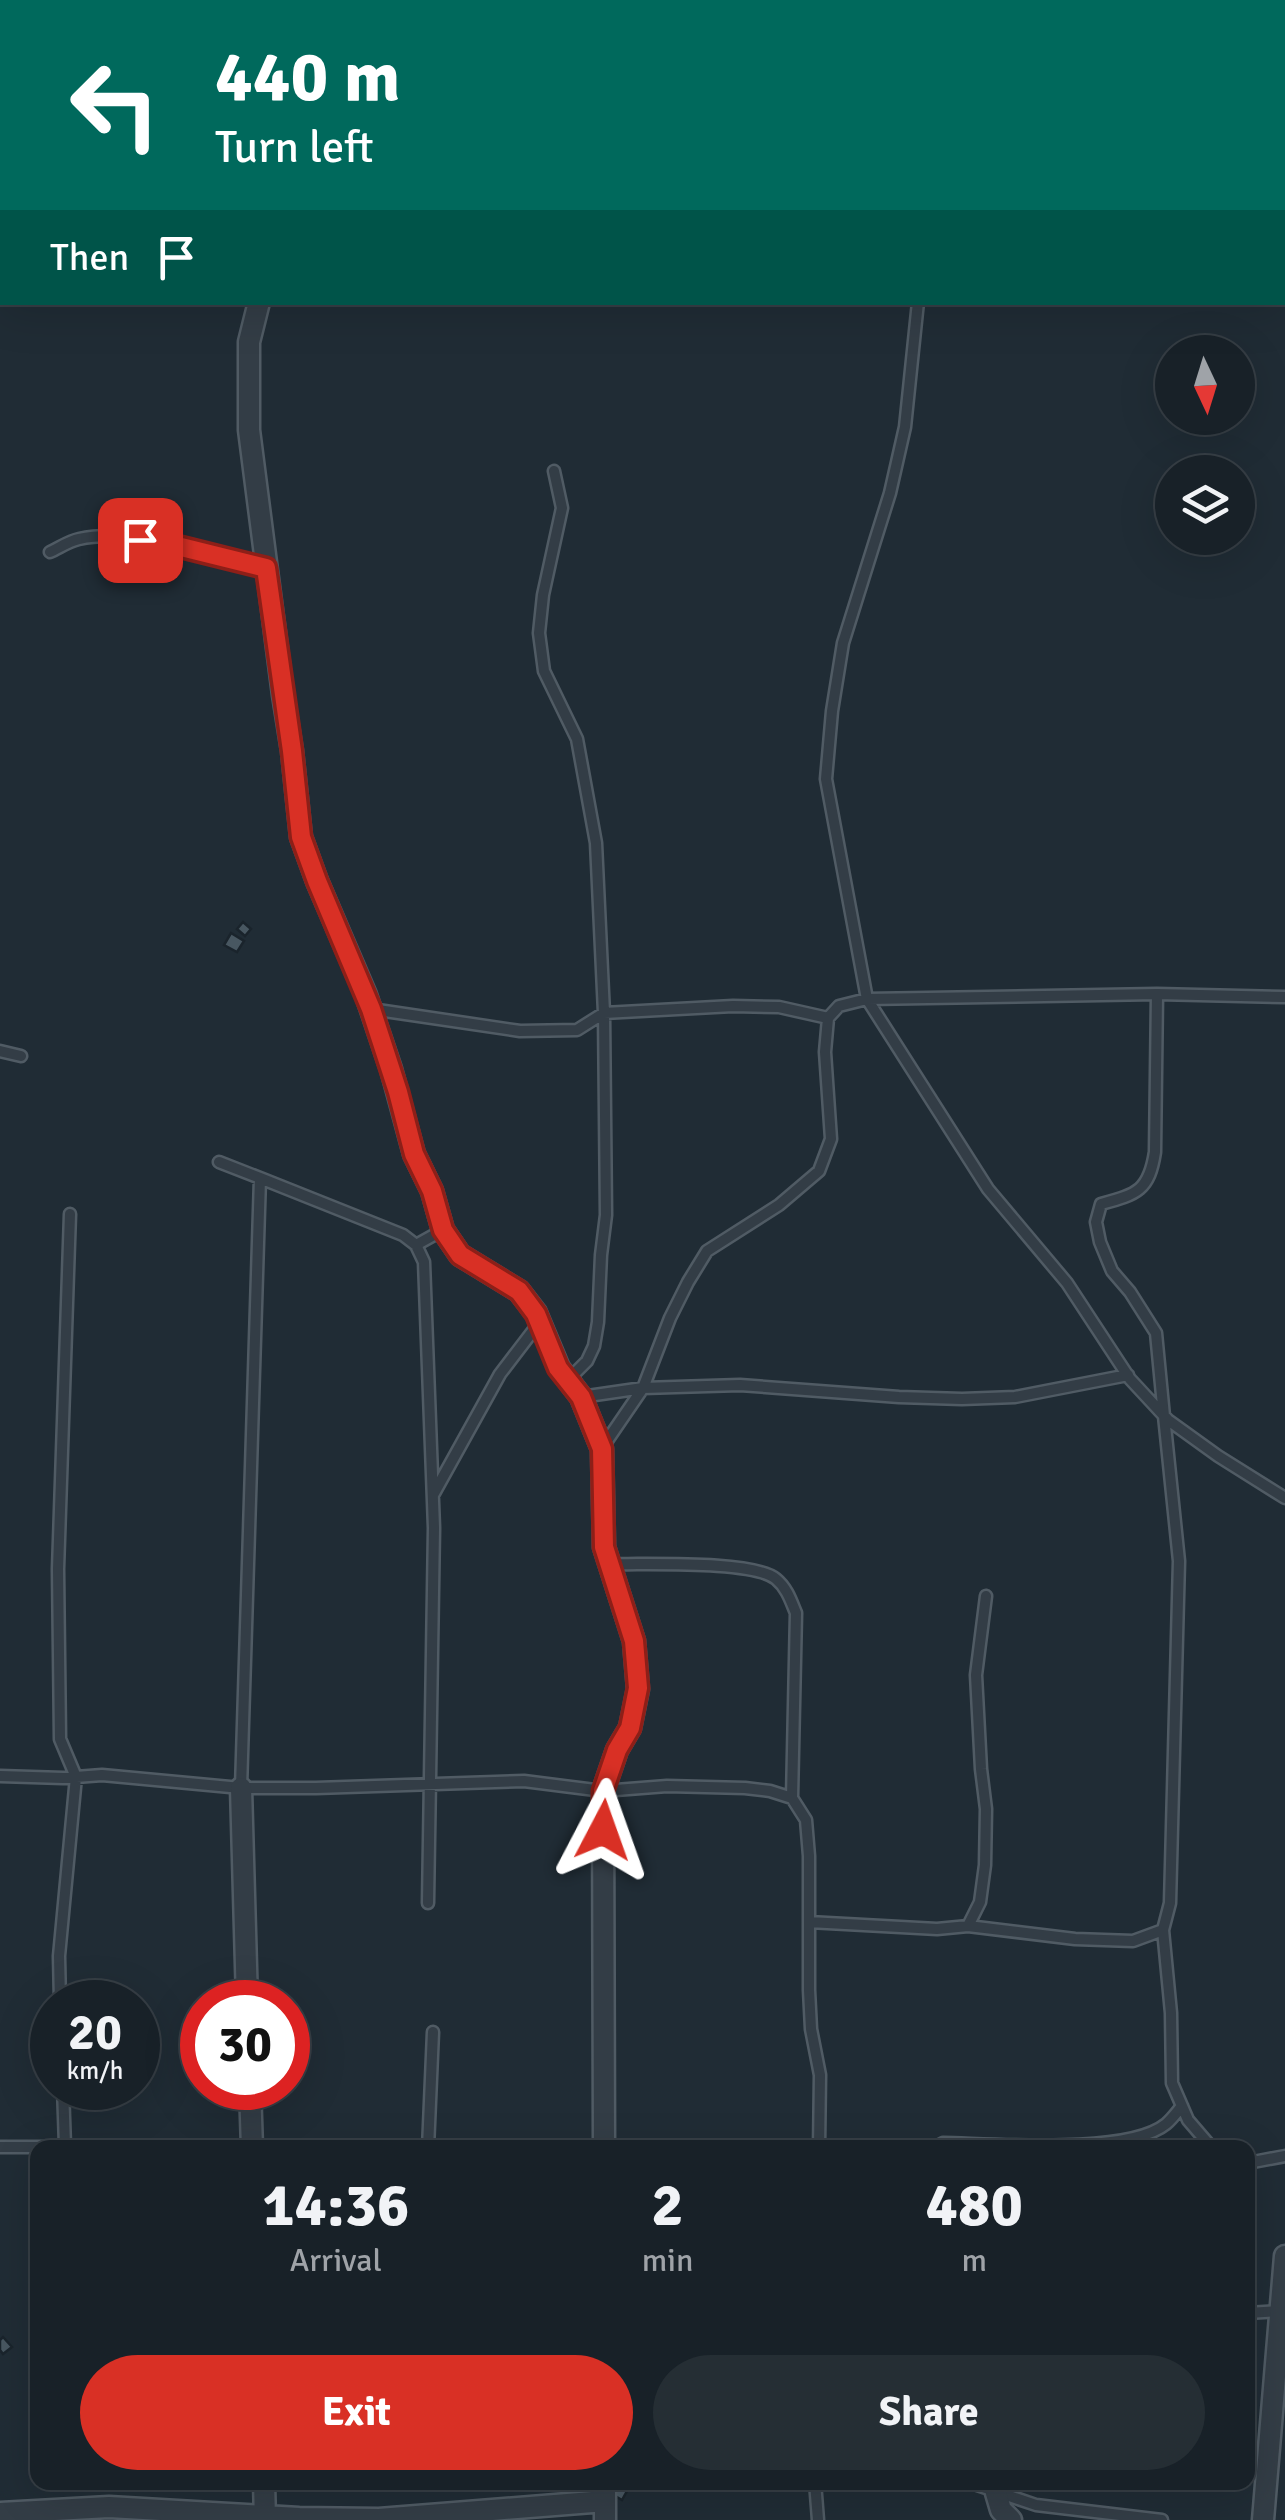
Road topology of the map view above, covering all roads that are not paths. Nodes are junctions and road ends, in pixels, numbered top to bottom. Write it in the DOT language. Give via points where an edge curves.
graph roads {
  1 [pos="258,305"];
  2 [pos="918,305"];
  3 [pos="554,471"];
  4 [pos="50,552"];
  5 [pos="266,568"];
  6 [pos="1157,994"];
  7 [pos="1285,997"];
  8 [pos="866,998"];
  9 [pos="371,1009"];
  10 [pos="604,1013"];
  11 [pos="828,1018"];
  12 [pos="0,1051"];
  13 [pos="20,1056"];
  14 [pos="219,1162"];
  15 [pos="260,1178"];
  16 [pos="70,1214"];
  17 [pos="443,1230"];
  18 [pos="416,1245"];
  19 [pos="539,1322"];
  20 [pos="1128,1376"];
  21 [pos="643,1388"];
  22 [pos="574,1389"];
  23 [pos="1164,1416"];
  24 [pos="602,1449"];
  25 [pos="433,1495"];
  26 [pos="1285,1498"];
  27 [pos="610,1564"];
  28 [pos="986,1596"];
  29 [pos="0,1776"];
  30 [pos="76,1777"];
  31 [pos="430,1784"];
  32 [pos="242,1788"];
  33 [pos="603,1791"];
  34 [pos="792,1798"];
  35 [pos="428,1902"];
  36 [pos="809,1922"];
  37 [pos="968,1926"];
  38 [pos="1162,1930"];
  39 [pos="60,1980"];
  40 [pos="246,1980"];
  41 [pos="432,2032"];
  42 [pos="1182,2106"];
  43 [pos="64,2110"];
  44 [pos="251,2110"];
  45 [pos="65,2140"];
  46 [pos="252,2140"];
  47 [pos="428,2140"];
  48 [pos="604,2140"];
  49 [pos="819,2140"];
  50 [pos="1127,2140"];
  51 [pos="1205,2140"];
  52 [pos="0,2147"];
  53 [pos="30,2147"];
  54 [pos="1285,2156"];
  55 [pos="1255,2162"];
  56 [pos="1285,2256"];
  57 [pos="1280,2311"];
  58 [pos="1255,2313"];
  59 [pos="264,2490"];
  60 [pos="816,2490"];
  61 [pos="990,2490"];
  62 [pos="996,2492"];
  63 [pos="605,2501"];
  64 [pos="0,2512"];
  65 [pos="265,2518"];
  66 [pos="818,2520"];
  67 [pos="1011,2520"];
  68 [pos="1162,2520"];
  69 [pos="1262,2520"];
  1 -- 5 [label="street" via="248,380"];
  2 -- 8 [label="lane" via="905,427 844,643 826,778"];
  3 -- 10 [label="lane" via="562,508 539,633 544,670 578,739 596,843"];
  4 -- 5 [label="lane" via="78,539 115,536"];
  5 -- 9 [label="street" via="301,837"];
  6 -- 7 [label="lane"];
  6 -- 8 [label="lane"];
  6 -- 23 [label="lane" via="1152,1174 1142,1190 1101,1204 1096,1222 1112,1272 1156,1332"];
  8 -- 11 [label="lane" via="839,1006"];
  8 -- 20 [label="lane" via="988,1189 1067,1284"];
  9 -- 10 [label="lane" via="520,1031 577,1030"];
  9 -- 17 [label="street"];
  10 -- 11 [label="lane" via="748,1006"];
  10 -- 22 [label="lane" via="606,1215 598,1322"];
  11 -- 21 [label="lane" via="831,1139 818,1172 708,1250 670,1318"];
  12 -- 13 [label="lane"];
  14 -- 15 [label="lane"];
  15 -- 18 [label="lane" via="385,1226"];
  15 -- 32 [label="lane"];
  16 -- 30 [label="lane" via="58,1569 60,1739"];
  17 -- 18 [label="lane"];
  17 -- 19 [label="street" via="460,1255 519,1291"];
  18 -- 25 [label="lane" via="424,1262"];
  19 -- 22 [label="street"];
  19 -- 25 [label="lane" via="500,1374"];
  20 -- 21 [label="lane" via="1015,1397 962,1399 740,1385"];
  20 -- 23 [label="lane"];
  21 -- 22 [label="lane"];
  21 -- 24 [label="lane"];
  22 -- 24 [label="street"];
  23 -- 26 [label="lane"];
  23 -- 38 [label="lane" via="1179,1561 1170,1903"];
  24 -- 27 [label="street"];
  25 -- 31 [label="lane"];
  27 -- 33 [label="street" via="634,1641 638,1688 630,1728"];
  27 -- 34 [label="lane" via="748,1568 775,1576 788,1592 796,1613"];
  28 -- 37 [label="lane" via="976,1675 985,1865 980,1902"];
  29 -- 30 [label="lane"];
  30 -- 32 [label="lane"];
  30 -- 39 [label="lane"];
  31 -- 32 [label="lane"];
  31 -- 33 [label="lane" via="524,1781"];
  31 -- 35 [label="lane"];
  32 -- 40 [label="street"];
  33 -- 34 [label="lane" via="731,1788"];
  33 -- 48 [label="street"];
  34 -- 36 [label="lane" via="806,1820"];
  36 -- 37 [label="lane"];
  36 -- 49 [label="lane"];
  37 -- 38 [label="lane" via="1133,1941"];
  38 -- 42 [label="lane" via="1172,2082"];
  41 -- 47 [label="lane"];
  42 -- 50 [label="lane" via="1164,2126"];
  42 -- 51 [label="lane"];
  43 -- 45 [label="lane"];
  44 -- 46 [label="street"];
  52 -- 53 [label="lane"];
  54 -- 55 [label="lane"];
  56 -- 57 [label="street"];
  57 -- 58 [label="lane"];
  57 -- 69 [label="street"];
  59 -- 65 [label="street"];
  60 -- 66 [label="lane"];
  61 -- 62 [label="lane"];
  62 -- 67 [label="street"];
  62 -- 68 [label="lane" via="1036,2506"];
  63 -- 65 [label="street" via="379,2518"];
  64 -- 65 [label="street" via="110,2507"];
}
